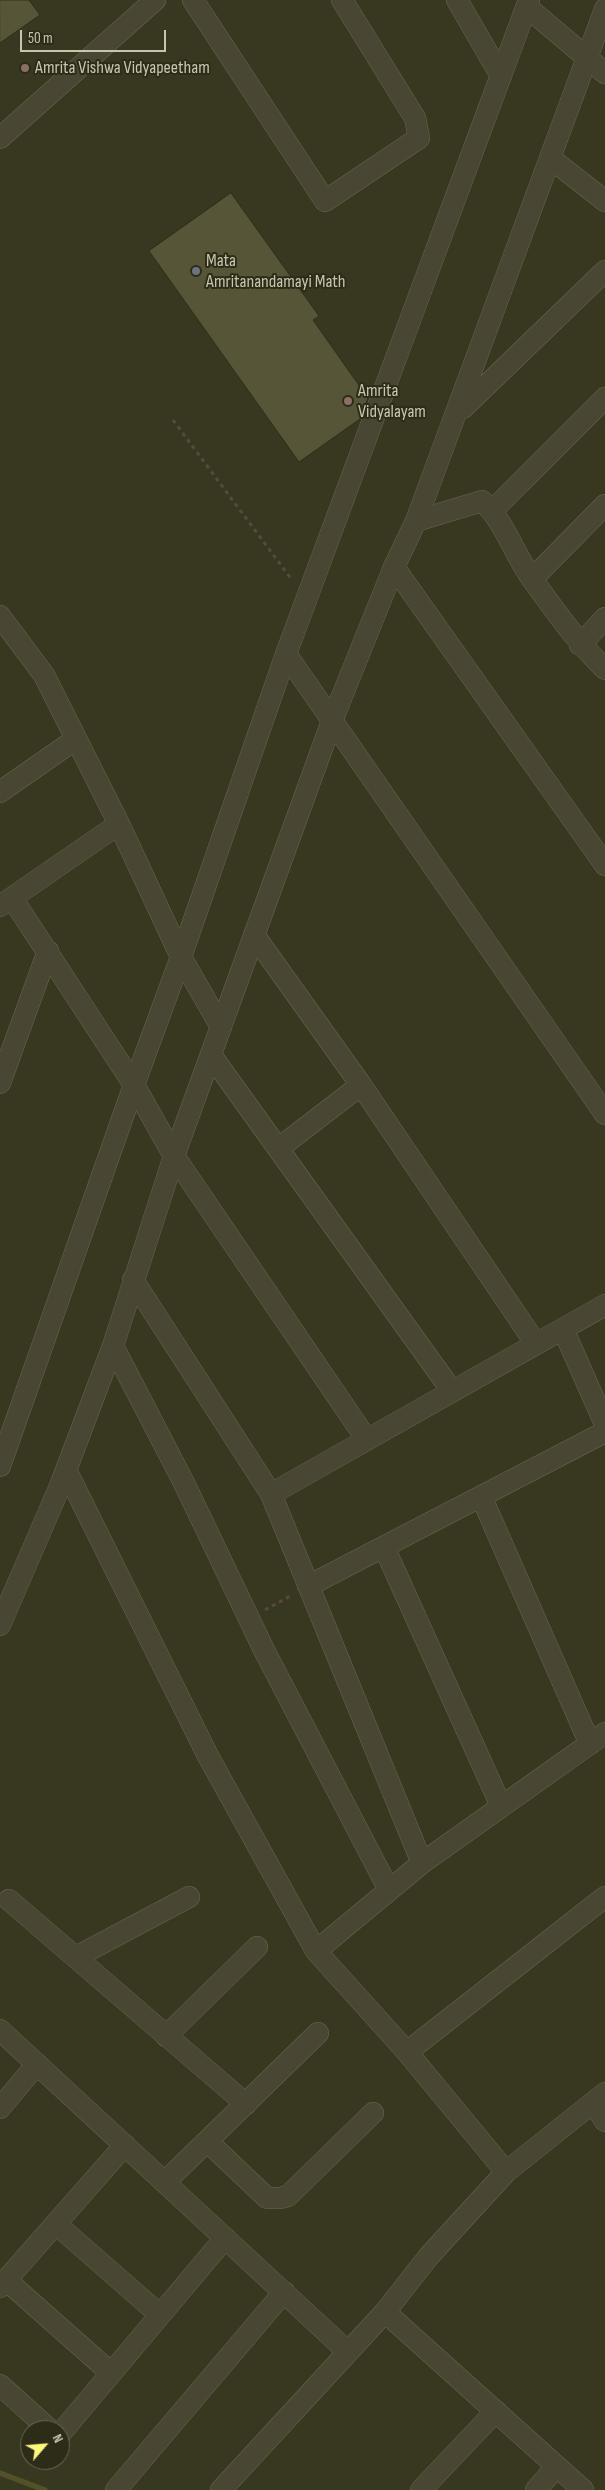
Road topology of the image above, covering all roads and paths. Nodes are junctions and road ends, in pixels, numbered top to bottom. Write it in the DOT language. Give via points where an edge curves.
graph roads {
  1 [pos="155,0"];
  2 [pos="193,0"];
  3 [pos="342,0"];
  4 [pos="457,0"];
  5 [pos="528,4"];
  6 [pos="605,9"];
  7 [pos="587,56"];
  8 [pos="605,73"];
  9 [pos="501,76"];
  10 [pos="0,138"];
  11 [pos="550,158"];
  12 [pos="605,201"];
  13 [pos="605,271"];
  14 [pos="605,398"];
  15 [pos="457,414"];
  16 [pos="173,420"];
  17 [pos="605,505"];
  18 [pos="492,511"];
  19 [pos="416,522"];
  20 [pos="394,567"];
  21 [pos="532,579"];
  22 [pos="306,598"];
  23 [pos="0,616"];
  24 [pos="605,618"];
  25 [pos="580,645"];
  26 [pos="286,654"];
  27 [pos="605,669"];
  28 [pos="332,721"];
  29 [pos="76,739"];
  30 [pos="0,792"];
  31 [pos="119,824"];
  32 [pos="605,865"];
  33 [pos="6,902"];
  34 [pos="254,935"];
  35 [pos="48,951"];
  36 [pos="181,957"];
  37 [pos="221,1027"];
  38 [pos="211,1055"];
  39 [pos="0,1083"];
  40 [pos="134,1084"];
  41 [pos="361,1085"];
  42 [pos="605,1114"];
  43 [pos="279,1148"];
  44 [pos="174,1156"];
  45 [pos="134,1280"];
  46 [pos="605,1305"];
  47 [pos="563,1329"];
  48 [pos="536,1344"];
  49 [pos="112,1346"];
  50 [pos="452,1391"];
  51 [pos="605,1424"];
  52 [pos="605,1432"];
  53 [pos="367,1440"];
  54 [pos="0,1466"];
  55 [pos="66,1470"];
  56 [pos="271,1494"];
  57 [pos="481,1496"];
  58 [pos="384,1547"];
  59 [pos="308,1586"];
  60 [pos="250,1619"];
  61 [pos="0,1625"];
  62 [pos="597,1738"];
  63 [pos="501,1806"];
  64 [pos="422,1863"];
  65 [pos="390,1890"];
  66 [pos="189,1897"];
  67 [pos="605,1897"];
  68 [pos="9,1900"];
  69 [pos="257,1946"];
  70 [pos="316,1951"];
  71 [pos="76,1957"];
  72 [pos="0,2030"];
  73 [pos="318,2034"];
  74 [pos="166,2036"];
  75 [pos="407,2052"];
  76 [pos="37,2064"];
  77 [pos="599,2098"];
  78 [pos="246,2104"];
  79 [pos="0,2108"];
  80 [pos="373,2113"];
  81 [pos="605,2121"];
  82 [pos="207,2141"];
  83 [pos="125,2145"];
  84 [pos="506,2172"];
  85 [pos="165,2182"];
  86 [pos="56,2224"];
  87 [pos="225,2238"];
  88 [pos="3,2283"];
  89 [pos="284,2292"];
  90 [pos="385,2312"];
  91 [pos="160,2315"];
  92 [pos="348,2352"];
  93 [pos="111,2373"];
  94 [pos="0,2386"];
  95 [pos="496,2411"];
  96 [pos="39,2420"];
  97 [pos="70,2422"];
  98 [pos="556,2467"];
  99 [pos="116,2490"];
  100 [pos="220,2490"];
  101 [pos="421,2490"];
  102 [pos="536,2490"];
  103 [pos="583,2490"];
  1 -- 10 [label="street"];
  2 -- 3 [label="street" via="325,201 419,138 415,118"];
  4 -- 9 [label="street"];
  5 -- 7 [label="street"];
  5 -- 9 [label="street"];
  6 -- 7 [label="street"];
  7 -- 8 [label="street"];
  7 -- 11 [label="street"];
  9 -- 22 [label="street"];
  11 -- 12 [label="street"];
  11 -- 15 [label="street"];
  13 -- 15 [label="street"];
  14 -- 18 [label="street"];
  15 -- 19 [label="street"];
  16 -- 22 [label="path"];
  17 -- 21 [label="street"];
  18 -- 19 [label="street" via="482,501"];
  18 -- 21 [label="street"];
  19 -- 20 [label="street"];
  20 -- 28 [label="street"];
  20 -- 32 [label="street"];
  21 -- 25 [label="street"];
  22 -- 26 [label="street"];
  23 -- 29 [label="street" via="44,675"];
  24 -- 25 [label="street"];
  25 -- 27 [label="street"];
  26 -- 28 [label="street"];
  26 -- 36 [label="street"];
  28 -- 34 [label="street"];
  28 -- 42 [label="street"];
  29 -- 30 [label="street"];
  29 -- 31 [label="street"];
  31 -- 33 [label="street"];
  31 -- 36 [label="street"];
  33 -- 35 [label="street"];
  34 -- 37 [label="street"];
  34 -- 41 [label="street"];
  35 -- 39 [label="street"];
  35 -- 40 [label="street"];
  36 -- 37 [label="street"];
  36 -- 40 [label="street"];
  37 -- 38 [label="street"];
  38 -- 43 [label="street"];
  38 -- 44 [label="street"];
  40 -- 44 [label="street"];
  40 -- 54 [label="street"];
  41 -- 43 [label="street"];
  41 -- 48 [label="street"];
  43 -- 50 [label="street"];
  44 -- 45 [label="street"];
  44 -- 53 [label="street"];
  45 -- 49 [label="street"];
  45 -- 56 [label="street"];
  46 -- 47 [label="street"];
  47 -- 48 [label="street"];
  47 -- 51 [label="street"];
  48 -- 50 [label="street"];
  49 -- 55 [label="street"];
  49 -- 60 [label="street"];
  50 -- 53 [label="street"];
  52 -- 57 [label="street"];
  53 -- 56 [label="street"];
  55 -- 61 [label="street"];
  55 -- 70 [label="street" via="208,1756"];
  56 -- 59 [label="street"];
  57 -- 58 [label="street"];
  57 -- 62 [label="street"];
  58 -- 59 [label="street"];
  58 -- 63 [label="street"];
  59 -- 60 [label="path"];
  59 -- 64 [label="street"];
  60 -- 65 [label="street"];
  62 -- 63 [label="street"];
  63 -- 64 [label="street"];
  64 -- 65 [label="street"];
  65 -- 70 [label="street"];
  66 -- 71 [label="street"];
  67 -- 75 [label="street"];
  68 -- 71 [label="street"];
  69 -- 74 [label="street"];
  70 -- 75 [label="street"];
  71 -- 74 [label="street"];
  72 -- 76 [label="street"];
  73 -- 78 [label="street"];
  74 -- 78 [label="street"];
  75 -- 84 [label="street"];
  76 -- 79 [label="street"];
  76 -- 83 [label="street"];
  77 -- 81 [label="street"];
  77 -- 84 [label="street"];
  78 -- 82 [label="street"];
  80 -- 82 [label="street" via="288,2196 280,2198 267,2198"];
  82 -- 85 [label="street"];
  83 -- 85 [label="street"];
  83 -- 86 [label="street"];
  84 -- 90 [label="street" via="429,2256"];
  85 -- 87 [label="street"];
  86 -- 88 [label="street"];
  86 -- 91 [label="street"];
  87 -- 89 [label="street"];
  87 -- 91 [label="street"];
  88 -- 93 [label="street"];
  89 -- 92 [label="street"];
  89 -- 99 [label="street"];
  90 -- 92 [label="street"];
  90 -- 95 [label="street"];
  91 -- 93 [label="street"];
  92 -- 100 [label="street"];
  93 -- 97 [label="street"];
  94 -- 96 [label="street"];
  95 -- 98 [label="street"];
  95 -- 101 [label="street"];
  98 -- 102 [label="street"];
  98 -- 103 [label="street"];
}
